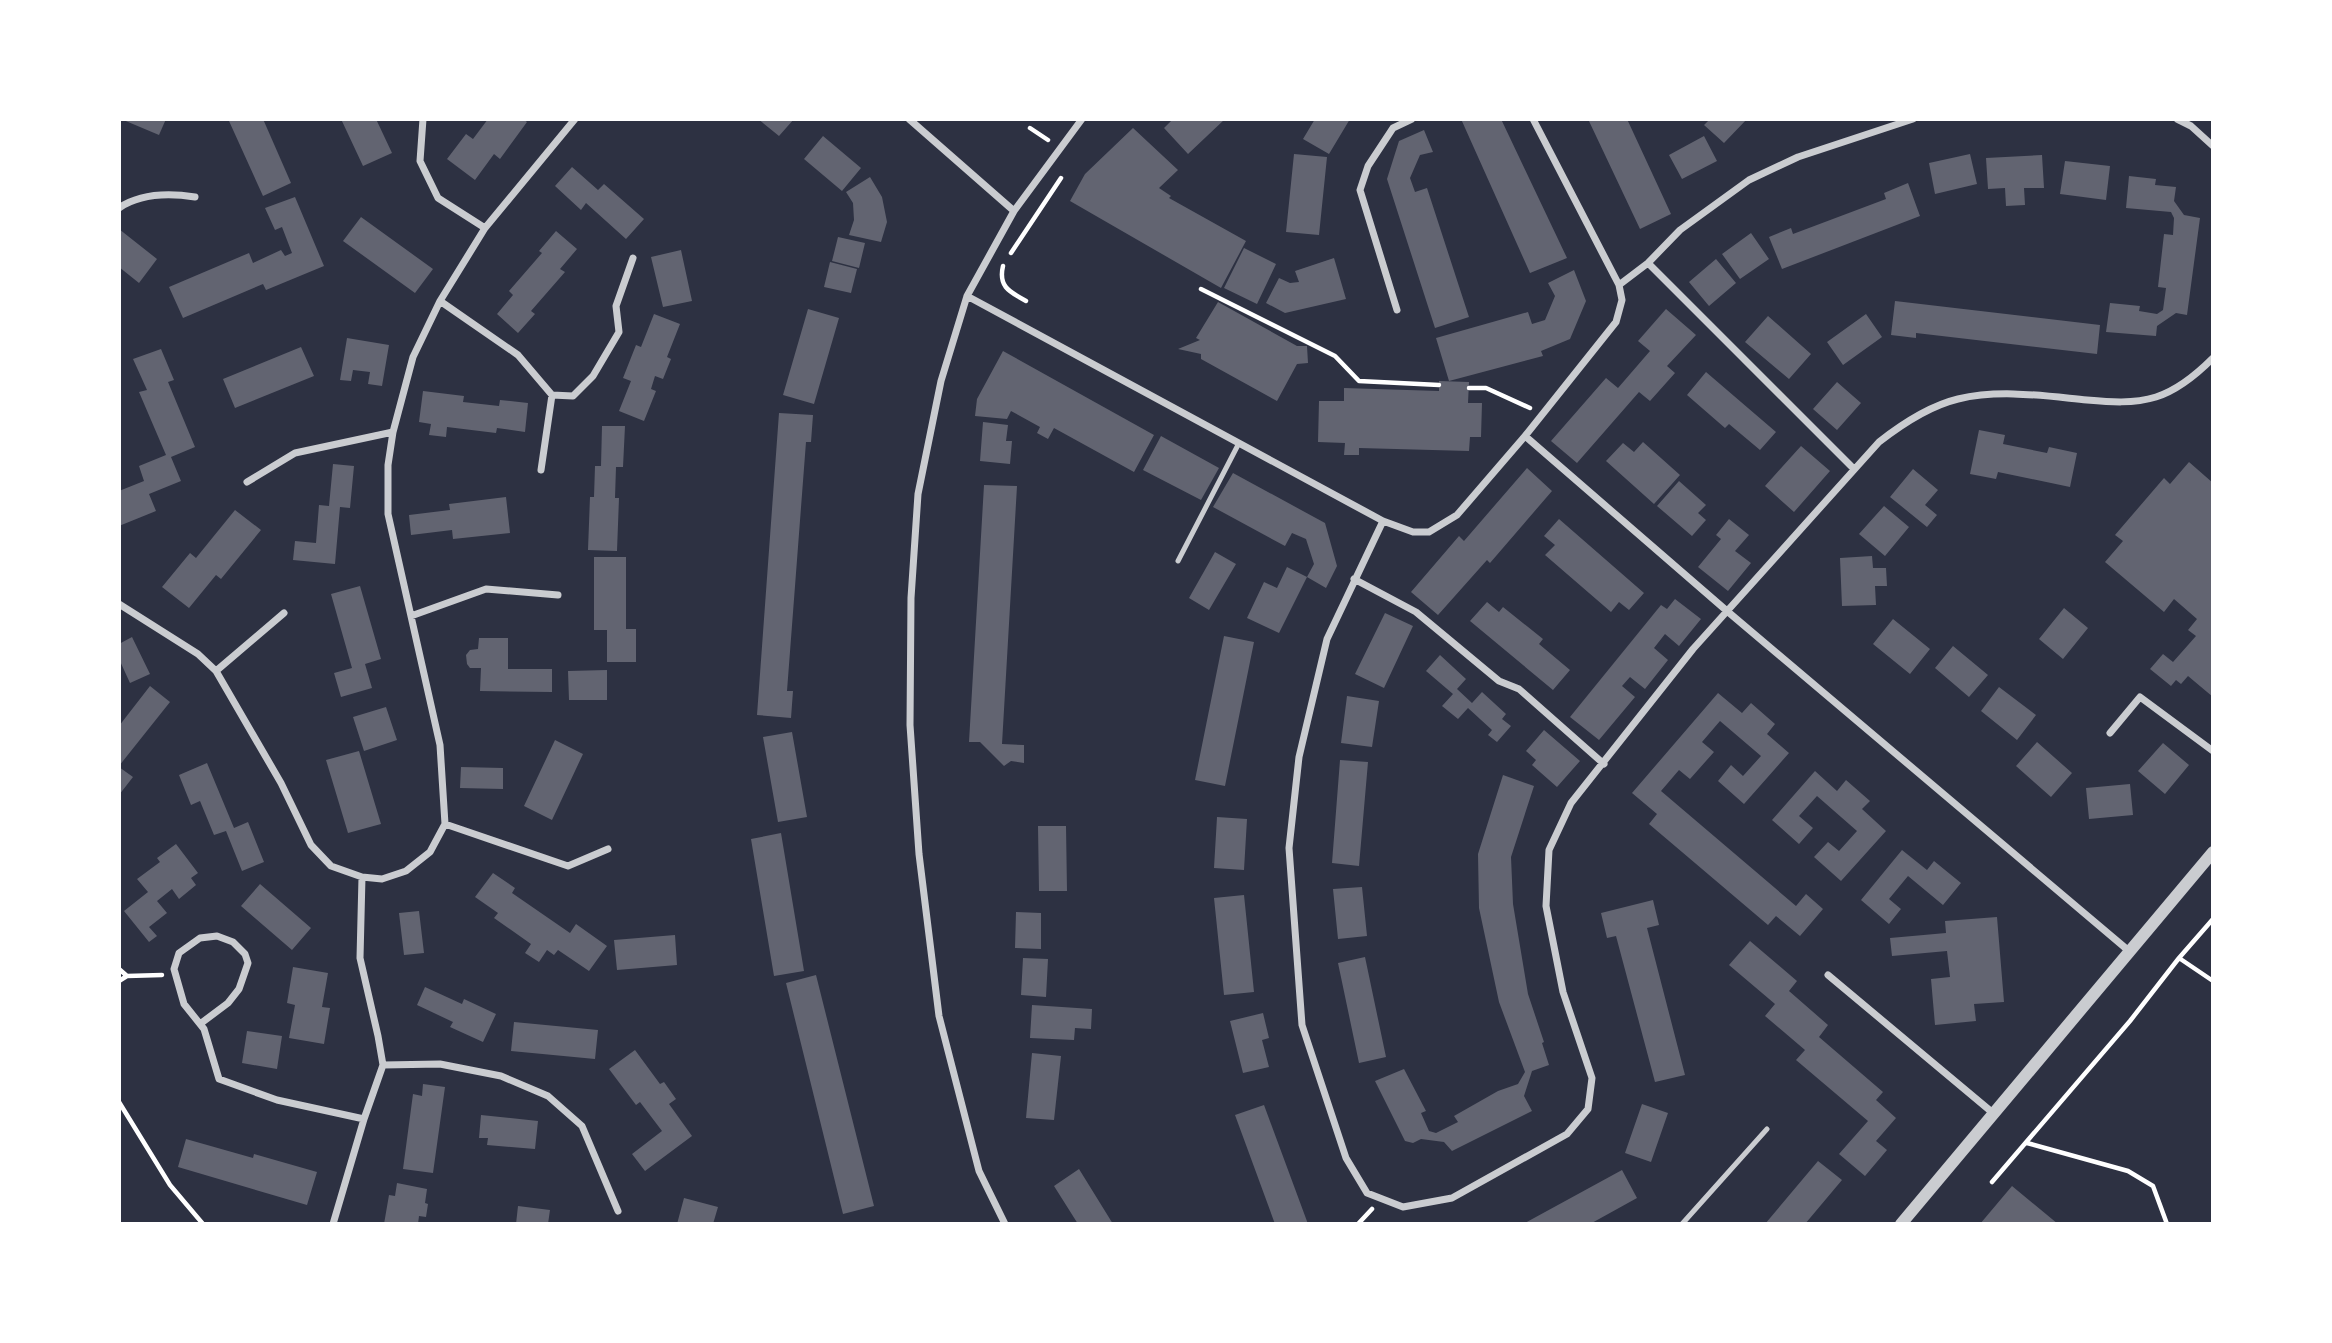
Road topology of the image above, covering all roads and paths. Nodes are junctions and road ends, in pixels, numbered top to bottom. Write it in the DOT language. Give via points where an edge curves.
graph roads {
  1 [pos="423,119"];
  2 [pos="575,119"];
  3 [pos="909,119"];
  4 [pos="1082,119"];
  5 [pos="1412,119"];
  6 [pos="1533,119"];
  7 [pos="1913,119"];
  8 [pos="2177,119"];
  9 [pos="2213,146"];
  10 [pos="195,197"];
  11 [pos="119,208"];
  12 [pos="1014,211"];
  13 [pos="485,228"];
  14 [pos="633,258"];
  15 [pos="1648,263"];
  16 [pos="1619,285"];
  17 [pos="1202,289"];
  18 [pos="967,296"];
  19 [pos="440,301"];
  20 [pos="1397,310"];
  21 [pos="2213,358"];
  22 [pos="1439,385"];
  23 [pos="1469,388"];
  24 [pos="552,395"];
  25 [pos="1543,414"];
  26 [pos="393,432"];
  27 [pos="1525,436"];
  28 [pos="1239,443"];
  29 [pos="1854,469"];
  30 [pos="541,470"];
  31 [pos="247,482"];
  32 [pos="1383,522"];
  33 [pos="1178,561"];
  34 [pos="1354,579"];
  35 [pos="558,595"];
  36 [pos="119,604"];
  37 [pos="1727,611"];
  38 [pos="284,613"];
  39 [pos="411,616"];
  40 [pos="216,671"];
  41 [pos="2109,733"];
  42 [pos="2213,751"];
  43 [pos="1604,764"];
  44 [pos="445,824"];
  45 [pos="608,849"];
  46 [pos="2213,852"];
  47 [pos="362,877"];
  48 [pos="2213,919"];
  49 [pos="2129,951"];
  50 [pos="2179,958"];
  51 [pos="119,969"];
  52 [pos="175,975"];
  53 [pos="1828,975"];
  54 [pos="127,976"];
  55 [pos="119,981"];
  56 [pos="2213,981"];
  57 [pos="200,1024"];
  58 [pos="383,1065"];
  59 [pos="119,1102"];
  60 [pos="1993,1114"];
  61 [pos="364,1119"];
  62 [pos="1767,1129"];
  63 [pos="2026,1143"];
  64 [pos="1992,1182"];
  65 [pos="618,1211"];
  66 [pos="204,1223"];
  67 [pos="333,1224"];
  68 [pos="1005,1224"];
  69 [pos="1682,1224"];
  70 [pos="1901,1224"];
  71 [pos="2167,1224"];
  1 -- 13 [label="street" via="420,161 438,198"];
  2 -- 13 [label="street"];
  3 -- 12 [label="street"];
  4 -- 12 [label="street"];
  5 -- 20 [label="street" via="1393,128 1368,166 1360,190"];
  6 -- 16 [label="street"];
  7 -- 15 [label="street" via="1798,157 1749,180 1680,230"];
  8 -- 9 [label="street"];
  10 -- 11 [label="street" via="168,193"];
  12 -- 18 [label="street"];
  13 -- 19 [label="street"];
  14 -- 24 [label="street" via="616,306 619,332 593,376 573,396"];
  15 -- 16 [label="street"];
  15 -- 29 [label="street"];
  16 -- 25 [label="street" via="1622,300 1616,322"];
  17 -- 22 [label="path" via="1335,356 1359,381"];
  18 -- 28 [label="street"];
  18 -- 68 [label="street" via="941,381 918,494 910,725 919,854 939,1016 979,1171"];
  19 -- 24 [label="street" via="518,355"];
  19 -- 26 [label="street" via="412,357"];
  21 -- 29 [label="street" via="2193,377 2156,397 2122,403 2005,393 1958,399 1901,425"];
  23 -- 25 [label="path" via="1486,388"];
  24 -- 30 [label="street"];
  25 -- 27 [label="street"];
  26 -- 31 [label="street" via="295,453"];
  26 -- 39 [label="street" via="388,514"];
  27 -- 32 [label="street" via="1457,515 1429,532"];
  27 -- 37 [label="street"];
  28 -- 32 [label="street"];
  28 -- 33 [label="lane"];
  29 -- 37 [label="street"];
  32 -- 34 [label="street"];
  34 -- 43 [label="street" via="1416,612 1499,681 1519,689"];
  34 -- 43 [label="street" via="1326,639 1299,757 1289,848 1302,1025 1346,1158 1367,1194 1403,1207 1452,1198 1567,1134 1588,1109 1592,1077 1563,992 1546,906 1549,850 1571,803"];
  35 -- 39 [label="street" via="485,589"];
  36 -- 40 [label="street" via="198,654"];
  37 -- 43 [label="street"];
  37 -- 49 [label="street"];
  38 -- 40 [label="street"];
  39 -- 44 [label="street" via="440,745"];
  40 -- 47 [label="street" via="311,845 331,866"];
  41 -- 42 [label="street" via="2140,697"];
  44 -- 45 [label="street" via="568,866"];
  44 -- 47 [label="street" via="430,852 406,871 382,879"];
  46 -- 49 [label="street"];
  47 -- 58 [label="street" via="360,958"];
  48 -- 50 [label="path"];
  49 -- 60 [label="street"];
  50 -- 56 [label="path"];
  50 -- 63 [label="path"];
  51 -- 54 [label="path"];
  52 -- 54 [label="path"];
  52 -- 57 [label="street" via="184,1004"];
  52 -- 57 [label="street" via="179,953 200,938 217,936 233,942 245,954 248,963 239,989"];
  53 -- 60 [label="street"];
  54 -- 55 [label="path"];
  57 -- 61 [label="street" via="219,1079 277,1100"];
  58 -- 61 [label="street"];
  58 -- 65 [label="street" via="440,1064 501,1076 548,1096 582,1126"];
  59 -- 66 [label="path" via="170,1185"];
  60 -- 70 [label="street"];
  61 -- 67 [label="street"];
  62 -- 69 [label="lane"];
  63 -- 64 [label="path"];
  63 -- 71 [label="path" via="2129,1171 2153,1186"];
}
